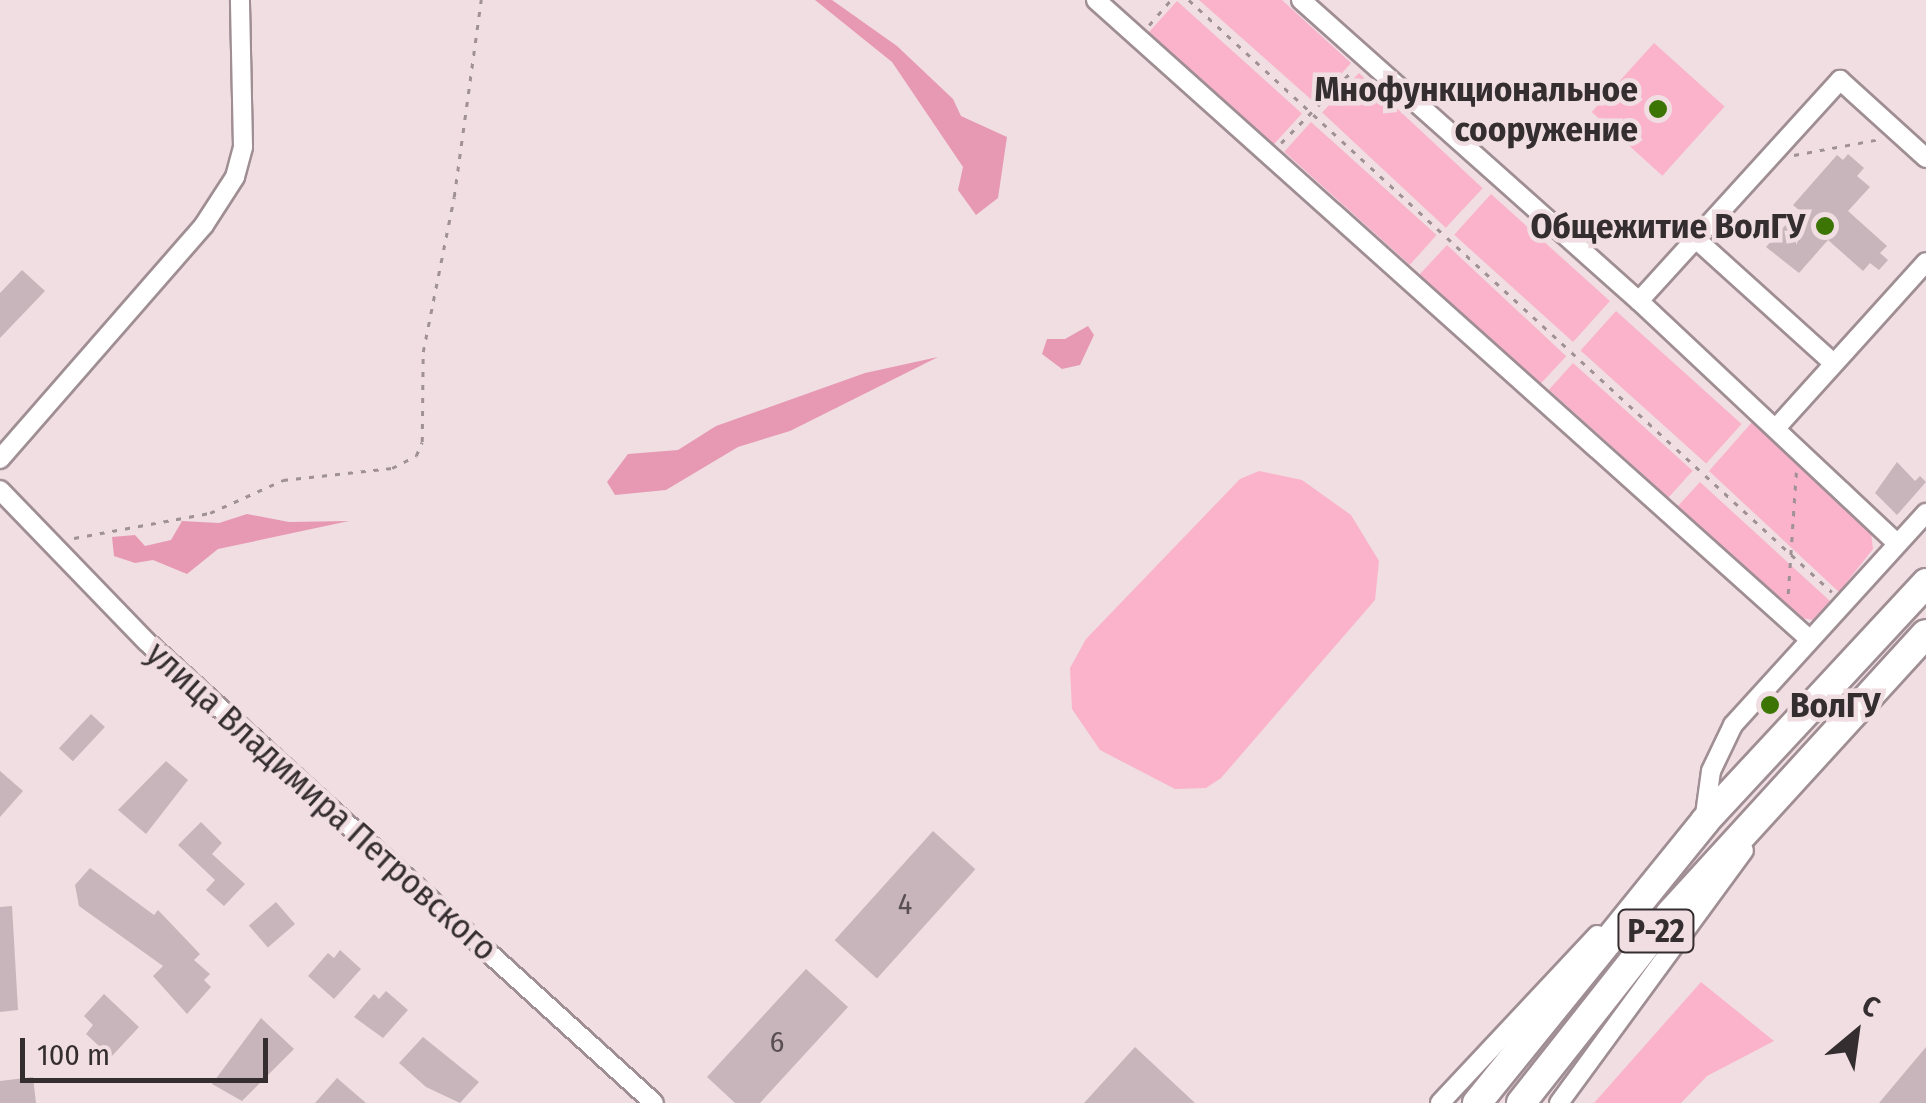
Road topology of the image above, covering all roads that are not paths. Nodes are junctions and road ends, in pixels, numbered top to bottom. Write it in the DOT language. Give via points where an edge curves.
graph roads {
  1 [pos="240,0"];
  2 [pos="1096,0"];
  3 [pos="1302,0"];
  4 [pos="1926,158"];
  5 [pos="1696,239"];
  6 [pos="1926,262"];
  7 [pos="1639,300"];
  8 [pos="1833,363"];
  9 [pos="1777,427"];
  10 [pos="0,459"];
  11 [pos="0,490"];
  12 [pos="1926,513"];
  13 [pos="1897,543"];
  14 [pos="1926,582"];
  15 [pos="1926,634"];
  16 [pos="1808,638"];
  17 [pos="1803,769"];
  18 [pos="1705,821"];
  19 [pos="654,1103"];
  20 [pos="1440,1103"];
  21 [pos="1476,1103"];
  22 [pos="1521,1103"];
  23 [pos="1559,1103"];
  1 -- 10 [label="street" via="243,147 235,177 204,225"];
  2 -- 16 [label="street"];
  3 -- 7 [label="street"];
  4 -- 5 [label="street" via="1840,80"];
  5 -- 7 [label="street"];
  5 -- 8 [label="street"];
  6 -- 8 [label="street"];
  7 -- 9 [label="street"];
  8 -- 9 [label="street"];
  9 -- 13 [label="street"];
  11 -- 19 [label="street, улица Владимира Петровского" via="49,547"];
  12 -- 13 [label="street"];
  13 -- 16 [label="street"];
  14 -- 18 [label="highway, Р-22"];
  15 -- 17 [label="highway, Р-22"];
  16 -- 18 [label="street" via="1726,738 1706,792"];
  17 -- 22 [label="highway, Р-22" via="1670,914"];
  17 -- 23 [label="street"];
  18 -- 20 [label="street, Р-22"];
  18 -- 21 [label="highway, Р-22"];
}
